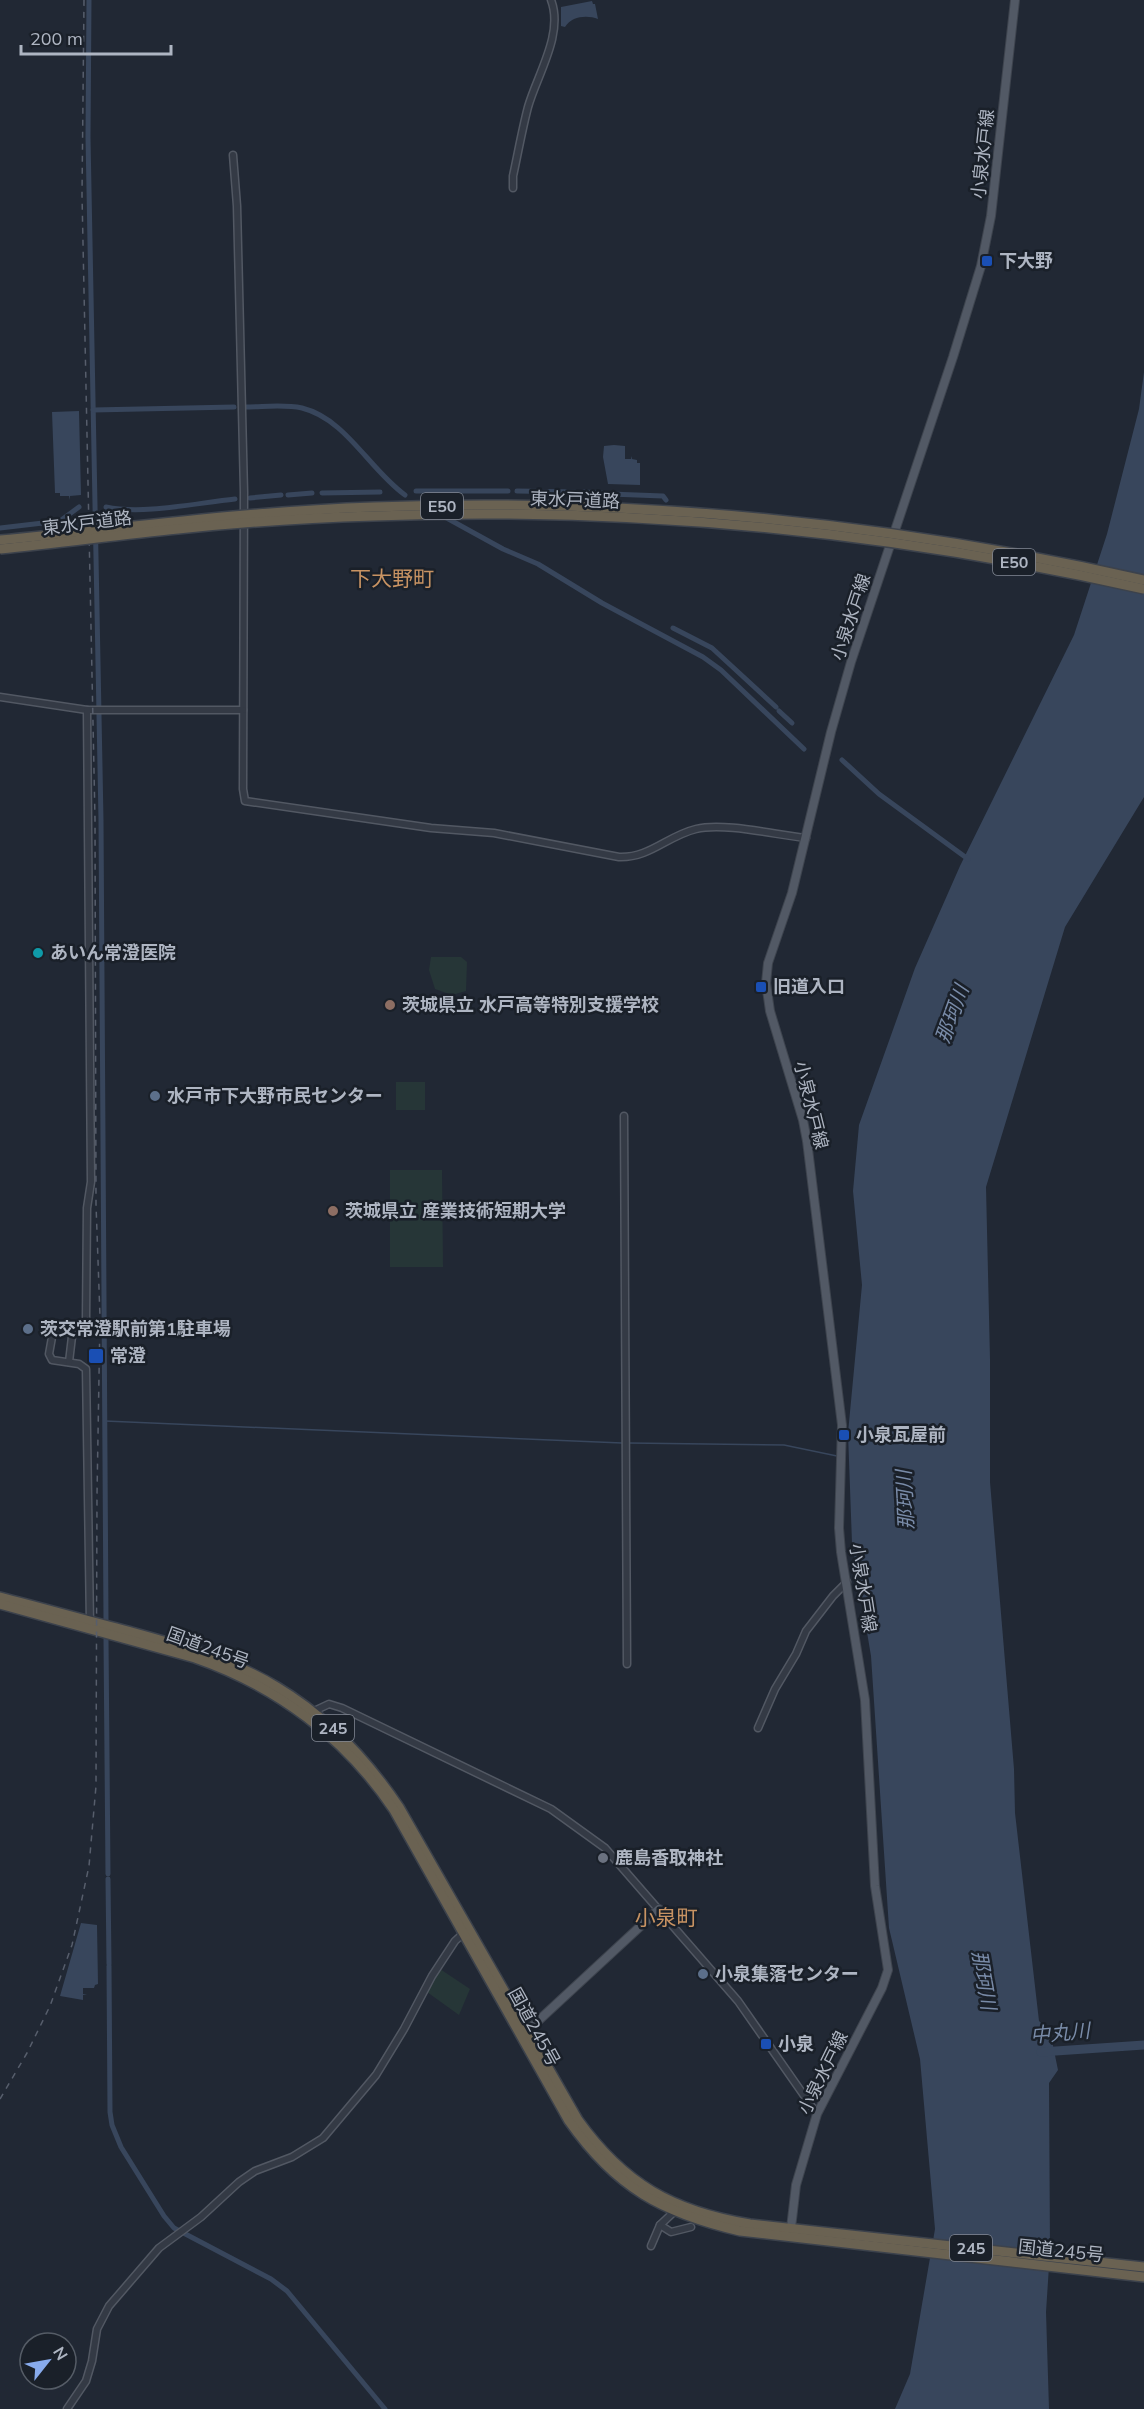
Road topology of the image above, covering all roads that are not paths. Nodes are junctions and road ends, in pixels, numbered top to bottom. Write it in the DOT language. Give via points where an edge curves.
graph roads {
  1 [pos="551,0"];
  2 [pos="1015,0"];
  3 [pos="232,155"];
  4 [pos="513,188"];
  5 [pos="0,540"];
  6 [pos="0,549"];
  7 [pos="1144,580"];
  8 [pos="1144,589"];
  9 [pos="0,698"];
  10 [pos="87,710"];
  11 [pos="243,710"];
  12 [pos="806,838"];
  13 [pos="624,1116"];
  14 [pos="73,1328"];
  15 [pos="69,1362"];
  16 [pos="847,1582"];
  17 [pos="0,1597"];
  18 [pos="0,1604"];
  19 [pos="89,1625"];
  20 [pos="627,1664"];
  21 [pos="310,1715"];
  22 [pos="758,1728"];
  23 [pos="659,1909"];
  24 [pos="466,1931"];
  25 [pos="524,2035"];
  26 [pos="818,2114"];
  27 [pos="676,2209"];
  28 [pos="660,2225"];
  29 [pos="692,2227"];
  30 [pos="791,2228"];
  31 [pos="821,2236"];
  32 [pos="651,2246"];
  33 [pos="1144,2267"];
  34 [pos="1120,2269"];
  35 [pos="1144,2277"];
  36 [pos="67,2409"];
  1 -- 4 [label="street" via="552,32 529,105"];
  2 -- 12 [label="main road, 小泉水戸線" via="992,216 981,266 851,662"];
  3 -- 11 [label="street" via="237,206 244,492"];
  5 -- 7 [label="highway, 東水戸道路 / E50, bridge" via="301,510 579,507 751,517 885,532"];
  6 -- 8 [label="highway, 東水戸道路 / E50, bridge" via="302,519 389,515 580,516 750,526 884,541 984,556"];
  9 -- 10 [label="street"];
  10 -- 11 [label="street"];
  10 -- 14 [label="street" via="90,1182 86,1320 81,1327"];
  11 -- 12 [label="street" via="243,797 249,802 431,828 494,832 619,857 640,856 689,832 710,827"];
  12 -- 16 [label="main road, 小泉水戸線" via="771,952 766,983 773,1023 807,1141 841,1416 839,1528"];
  13 -- 20 [label="street"];
  14 -- 15 [label="street"];
  14 -- 15 [label="street" via="54,1326 50,1345 52,1360"];
  15 -- 19 [label="street" via="86,1369"];
  16 -- 22 [label="street" via="806,1631"];
  16 -- 26 [label="main road, 小泉水戸線" via="865,1700 875,1886 888,1970"];
  17 -- 19 [label="highway, 国道245号 / 245"];
  18 -- 19 [label="highway, 国道245号 / 245"];
  19 -- 21 [label="highway, 国道245号 / 245" via="222,1667"];
  21 -- 23 [label="street" via="329,1704 342,1708 551,1809 605,1848"];
  21 -- 24 [label="highway, 国道245号 / 245" via="384,1796"];
  23 -- 25 [label="main road"];
  23 -- 26 [label="street" via="738,2001"];
  24 -- 25 [label="highway, 国道245号 / 245"];
  24 -- 36 [label="street" via="432,1976 376,2075 323,2138 292,2157 255,2171 159,2248 104,2313 89,2373"];
  25 -- 27 [label="highway, 国道245号 / 245" via="569,2121 596,2156 636,2190"];
  26 -- 30 [label="main road, 小泉水戸線" via="796,2185"];
  27 -- 28 [label="street"];
  27 -- 30 [label="highway, 国道245号 / 245"];
  27 -- 31 [label="highway, 国道245号 / 245" via="706,2223 740,2231"];
  28 -- 29 [label="street" via="671,2232"];
  28 -- 32 [label="street"];
  30 -- 31 [label="highway, 国道245号 / 245"];
  31 -- 34 [label="highway, 国道245号 / 245"];
  33 -- 34 [label="highway, 国道245号 / 245"];
  34 -- 35 [label="highway, 国道245号 / 245"];
}
